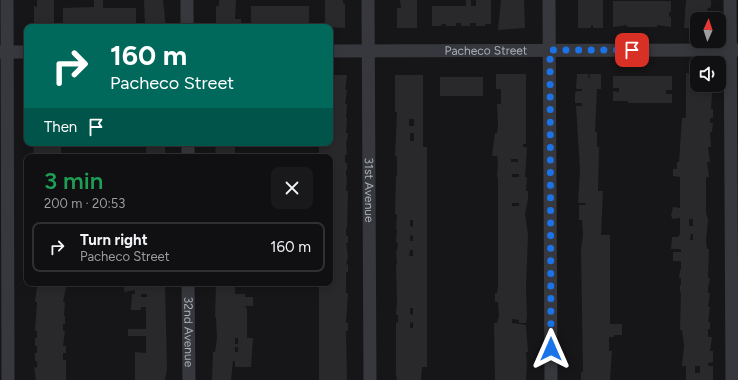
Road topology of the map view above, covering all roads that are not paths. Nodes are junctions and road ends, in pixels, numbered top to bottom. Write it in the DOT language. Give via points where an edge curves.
graph roads {
  1 [pos="7,0"];
  2 [pos="187,0"];
  3 [pos="368,0"];
  4 [pos="550,0"];
  5 [pos="730,0"];
  6 [pos="188,24"];
  7 [pos="550,50"];
  8 [pos="734,50"];
  9 [pos="333,51"];
  10 [pos="369,51"];
  11 [pos="3,52"];
  12 [pos="24,52"];
  13 [pos="188,286"];
  14 [pos="8,380"];
  15 [pos="189,380"];
  16 [pos="370,380"];
  17 [pos="551,380"];
  18 [pos="732,380"];
  1 -- 11 [label="street"];
  2 -- 6 [label="street"];
  3 -- 10 [label="street, 31st Avenue"];
  4 -- 7 [label="street"];
  5 -- 8 [label="street"];
  7 -- 8 [label="street, Pacheco Street"];
  7 -- 10 [label="street, Pacheco Street"];
  7 -- 17 [label="street"];
  8 -- 18 [label="street"];
  9 -- 10 [label="street, Pacheco Street"];
  10 -- 16 [label="street, 31st Avenue"];
  11 -- 12 [label="street"];
  11 -- 14 [label="street"];
  13 -- 15 [label="street, 32nd Avenue"];
}
